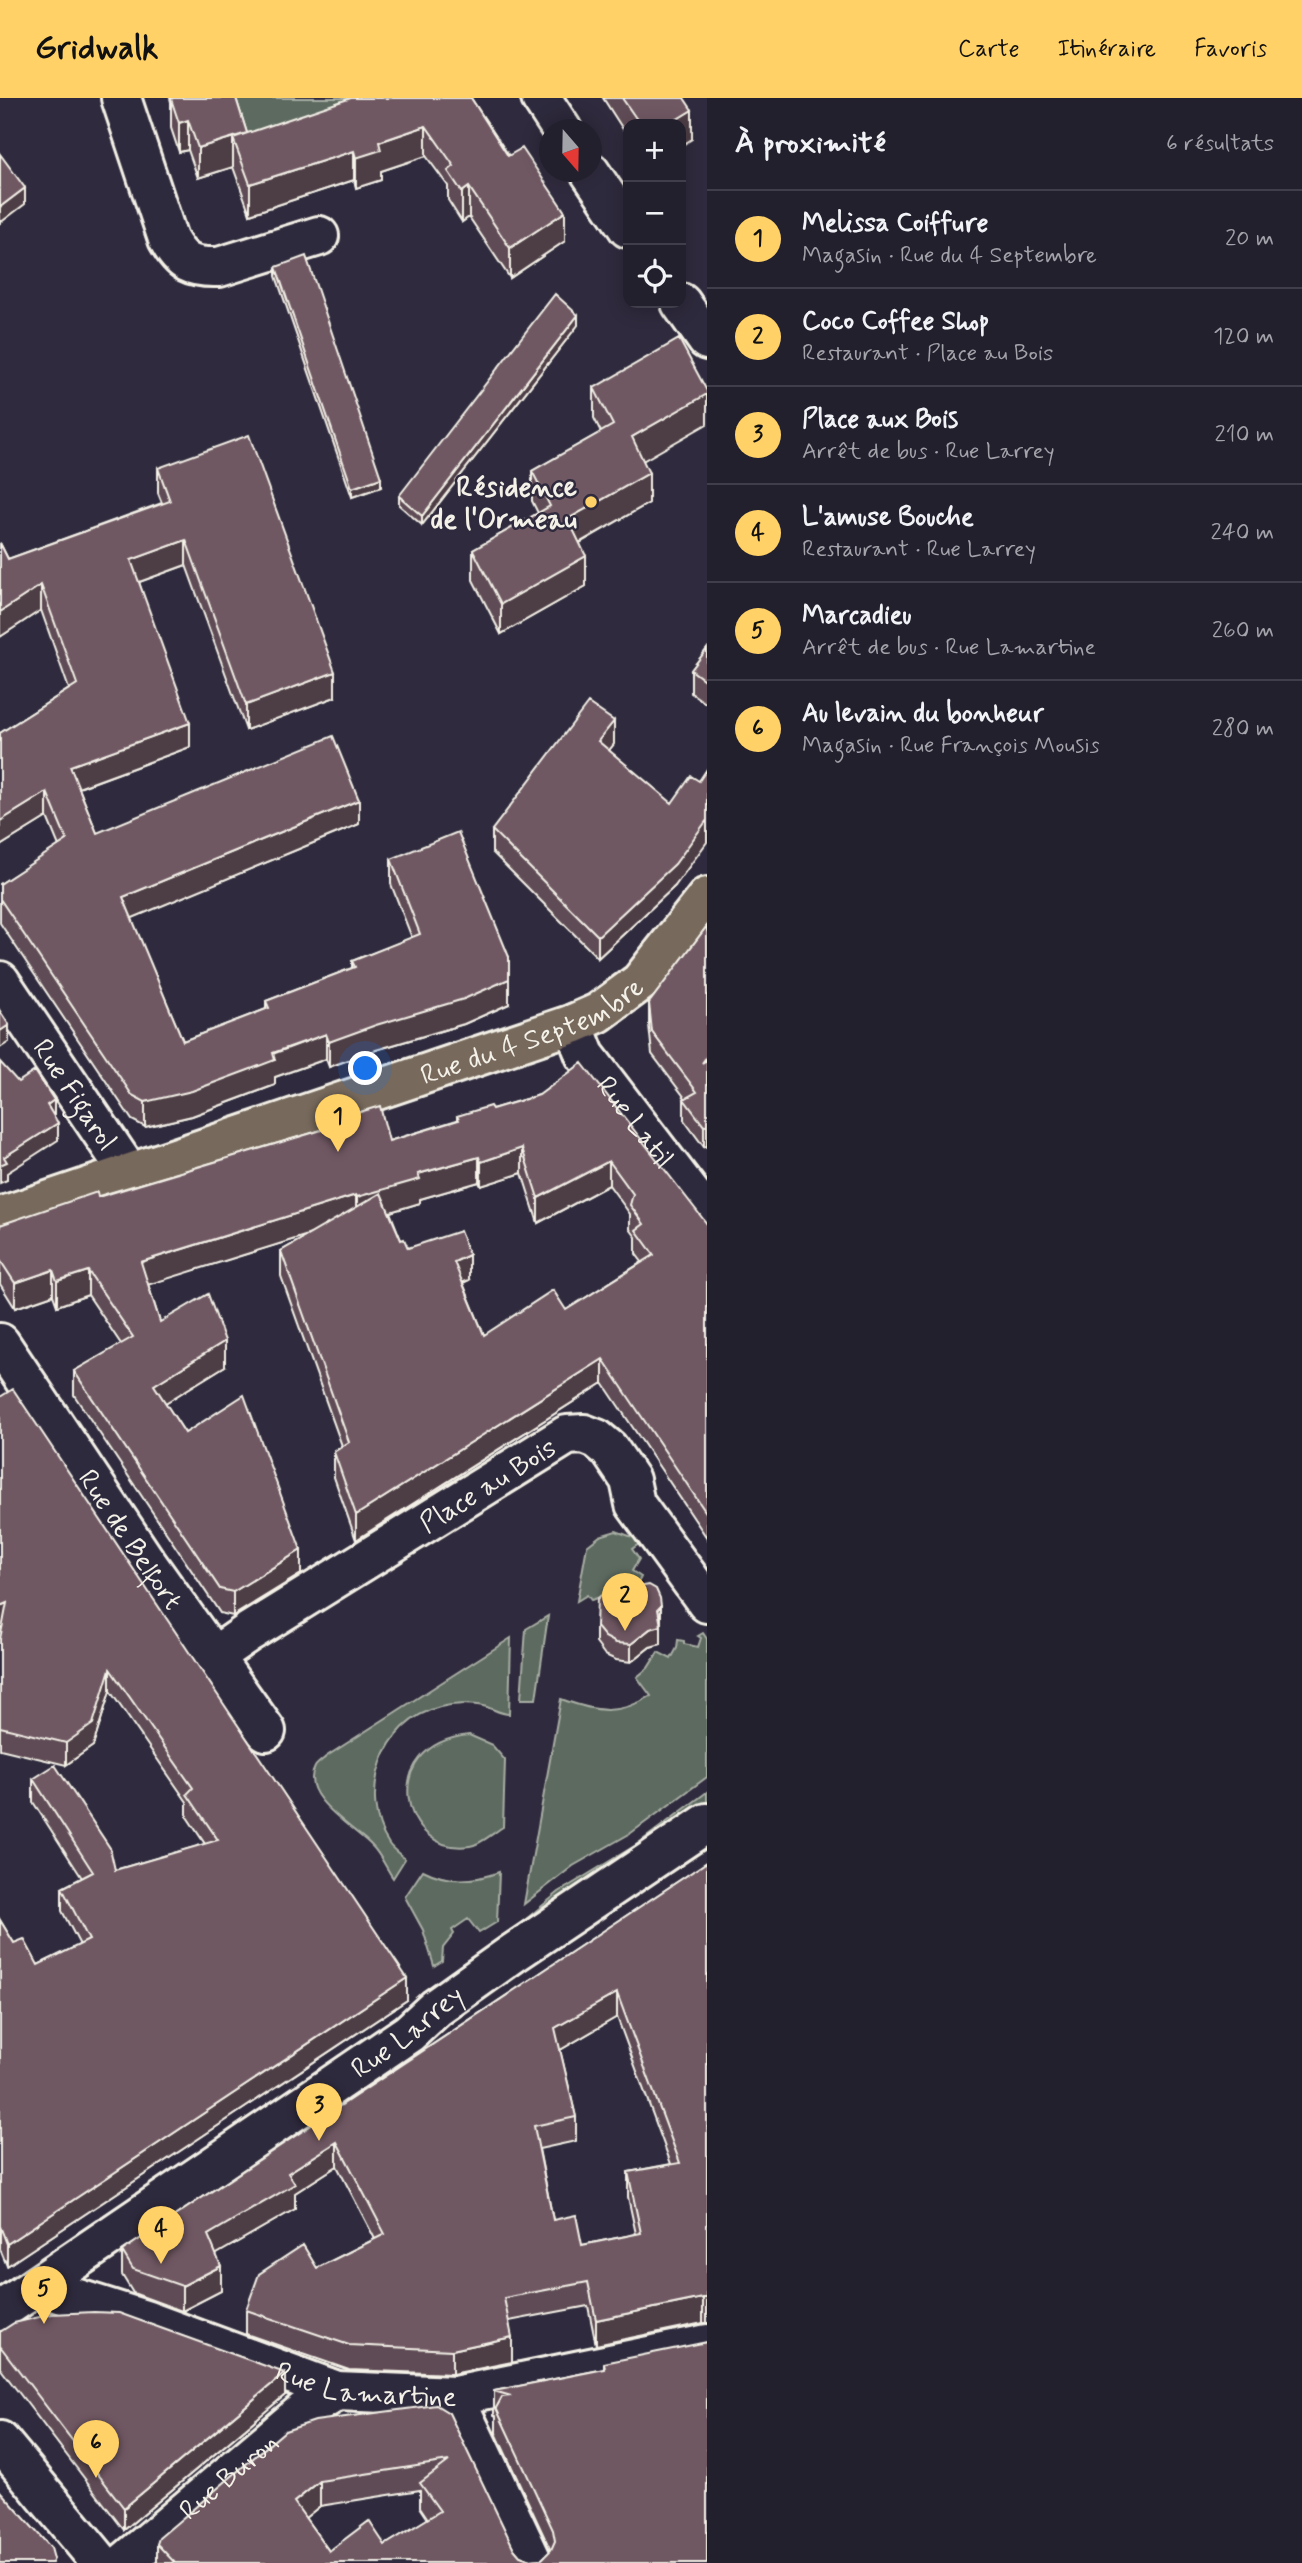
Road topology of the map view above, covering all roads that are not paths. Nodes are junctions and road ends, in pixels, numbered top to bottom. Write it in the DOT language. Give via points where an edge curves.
graph roads {
  1 [pos="121,98"];
  2 [pos="541,98"];
  3 [pos="555,119"];
  4 [pos="597,182"];
  5 [pos="623,221"];
  6 [pos="319,236"];
  7 [pos="685,308"];
  8 [pos="707,340"];
  9 [pos="707,897"];
  10 [pos="0,981"];
  11 [pos="573,1024"];
  12 [pos="129,1173"];
  13 [pos="707,1215"];
  14 [pos="0,1217"];
  15 [pos="0,1343"];
  16 [pos="707,1603"];
  17 [pos="214,1657"];
  18 [pos="266,1731"];
  19 [pos="707,1822"];
  20 [pos="37,2286"];
  21 [pos="0,2311"];
  22 [pos="707,2344"];
  23 [pos="337,2391"];
  24 [pos="454,2396"];
  25 [pos="0,2441"];
  26 [pos="101,2563"];
  27 [pos="124,2563"];
  28 [pos="534,2563"];
  1 -- 6 [label="street" via="177,256 202,268 219,267"];
  2 -- 3 [label="street"];
  4 -- 5 [label="street"];
  7 -- 8 [label="street"];
  9 -- 11 [label="main road, Rue du 4 Septembre" via="640,982 598,1013"];
  10 -- 12 [label="street, Rue Figarol"];
  11 -- 12 [label="main road, Rue du 4 Septembre"];
  11 -- 13 [label="street, Rue Latil" via="585,1055"];
  12 -- 14 [label="main road, Rue du 4 Septembre"];
  15 -- 17 [label="street, Rue de Belfort"];
  16 -- 17 [label="street, Place au Bois" via="635,1504 630,1480 609,1449 584,1434 568,1435"];
  17 -- 18 [label="street, Rue de Belfort"];
  19 -- 20 [label="street, Rue Larrey"];
  20 -- 21 [label="street, Rue Larrey"];
  20 -- 23 [label="street, Rue Lamartine" via="145,2320"];
  22 -- 24 [label="street, Rue Lamartine"];
  23 -- 24 [label="street, Rue Lamartine"];
  23 -- 27 [label="street, Rue Buron" via="303,2412"];
  24 -- 28 [label="street"];
  25 -- 26 [label="street"];
}
